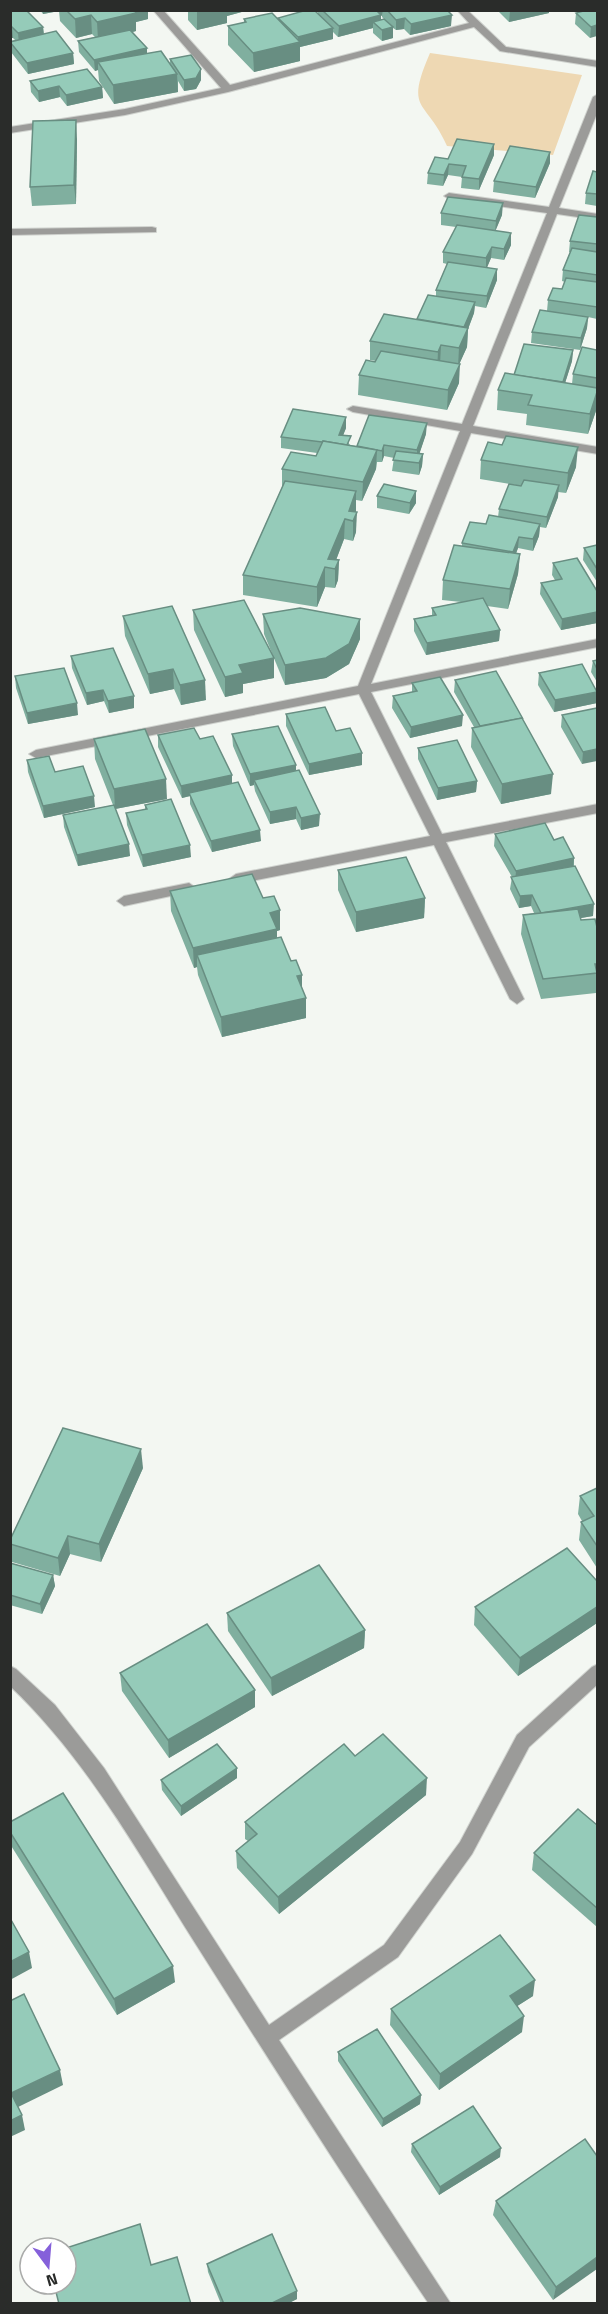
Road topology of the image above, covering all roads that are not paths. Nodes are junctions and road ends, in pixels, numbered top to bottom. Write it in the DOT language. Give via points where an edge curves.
graph roads {
  1 [pos="157,10"];
  2 [pos="461,10"];
  3 [pos="476,24"];
  4 [pos="597,64"];
  5 [pos="228,88"];
  6 [pos="597,97"];
  7 [pos="11,129"];
  8 [pos="449,196"];
  9 [pos="552,211"];
  10 [pos="597,217"];
  11 [pos="152,230"];
  12 [pos="10,232"];
  13 [pos="353,409"];
  14 [pos="465,429"];
  15 [pos="597,451"];
  16 [pos="597,643"];
  17 [pos="363,689"];
  18 [pos="36,754"];
  19 [pos="597,808"];
  20 [pos="437,841"];
  21 [pos="124,901"];
  22 [pos="517,999"];
  23 [pos="597,1672"];
  24 [pos="10,1674"];
  25 [pos="267,2037"];
  26 [pos="441,2304"];
  1 -- 5 [label="street"];
  2 -- 3 [label="street"];
  3 -- 4 [label="street" via="502,49"];
  3 -- 5 [label="street"];
  5 -- 7 [label="street" via="125,112"];
  6 -- 9 [label="street"];
  8 -- 9 [label="street"];
  9 -- 10 [label="street"];
  9 -- 14 [label="street"];
  11 -- 12 [label="street"];
  13 -- 14 [label="street"];
  14 -- 15 [label="street"];
  14 -- 17 [label="street"];
  16 -- 17 [label="street"];
  17 -- 18 [label="street"];
  17 -- 20 [label="street"];
  19 -- 20 [label="street"];
  20 -- 21 [label="street"];
  20 -- 22 [label="street"];
  23 -- 25 [label="street" via="523,1741 466,1848 391,1951"];
  24 -- 25 [label="street" via="49,1711 98,1774"];
  25 -- 26 [label="street"];
}
